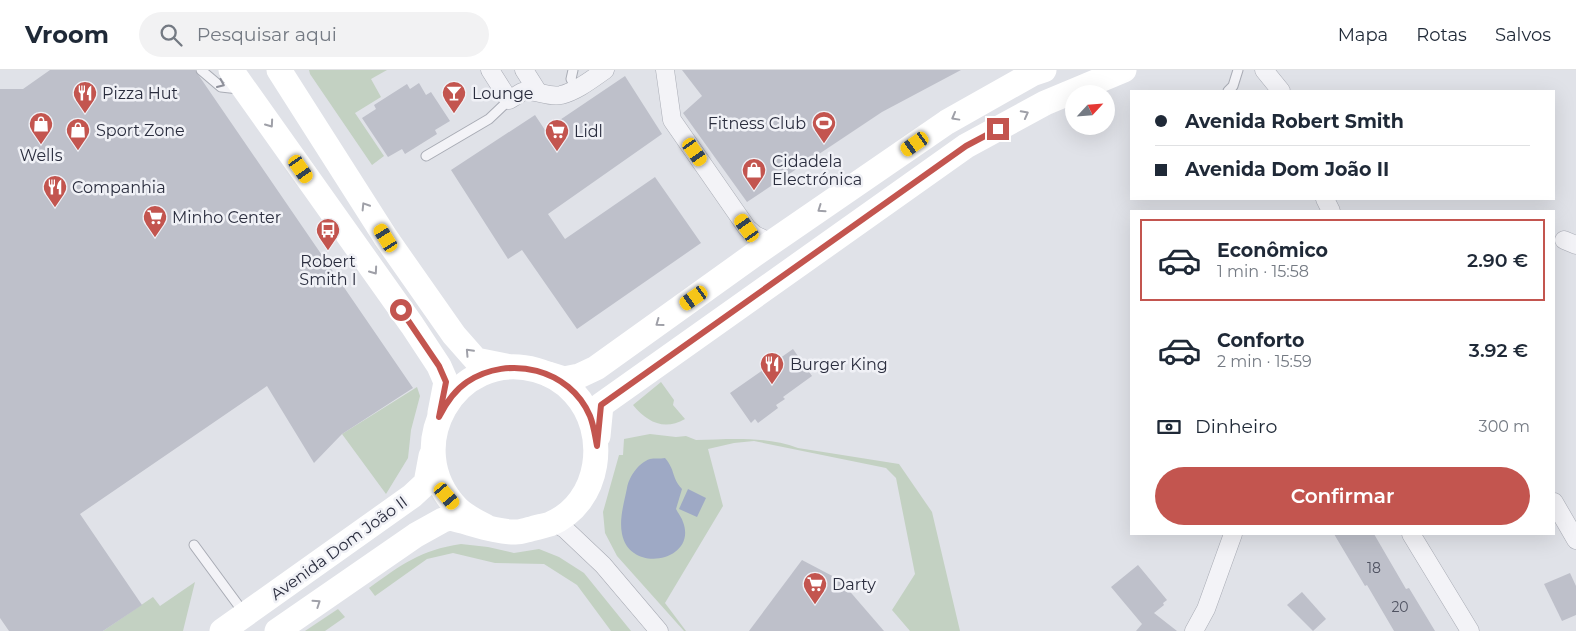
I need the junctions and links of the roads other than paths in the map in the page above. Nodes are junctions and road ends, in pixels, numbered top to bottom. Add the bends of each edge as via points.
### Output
1 (201, 70) edge
2 (231, 70) edge
3 (279, 70) edge
4 (490, 70) edge
5 (524, 70) edge
6 (573, 70) edge
7 (605, 70) edge
8 (665, 70) edge
9 (1044, 70) edge
10 (1124, 70) edge
11 (1238, 70) edge
12 (1264, 70) edge
13 (1279, 70) edge
14 (576, 88) junction
15 (246, 90) junction
16 (1229, 90) edge
17 (1280, 90) edge
18 (1281, 90) edge
19 (538, 92) junction
20 (508, 100) junction
21 (426, 156) dead end
22 (764, 248) junction
23 (514, 367) junction
24 (544, 372) junction
25 (439, 417) junction
26 (597, 446) junction
27 (432, 448) junction
28 (592, 477) junction
29 (1555, 504) edge
30 (550, 524) junction
31 (485, 526) junction
32 (1233, 535) edge
33 (1412, 535) edge
34 (1576, 540) edge
35 (194, 545) dead end
36 (603, 565) junction
37 (245, 615) junction
38 (222, 631) edge
39 (277, 631) edge
40 (659, 631) edge
41 (1194, 631) edge
42 (1470, 631) edge

1 -> 15 lane via 221,87
2 - 15 main road
23 -> 3 main road via 476,360 454,335 386,238
4 - 20 street
5 - 19 street
6 - 14 lane via 571,79
7 - 14 street
8 - 22 street via 672,120
9 -> 22 main road via 947,122
26 -> 10 main road via 601,405 653,367 966,146 1045,103
11 - 16 lane
12 - 17 street
13 - 18 street
14 - 19 street via 562,95 548,96
15 -> 25 main road via 439,366 446,382
19 - 20 street via 524,92
20 - 21 lane via 489,118
22 -> 24 main road via 596,368 564,379
23 - 24 main road
23 - 25 main road via 489,371 467,382 457,390
24 - 26 main road via 558,379 579,398 589,415
25 - 27 main road
26 - 28 main road
27 - 31 main road via 439,481 447,496 464,514
27 - 37 main road, Avenida Dom João II via 426,483 392,511
28 - 30 main road via 576,505
28 - 36 street via 577,514 583,532
29 - 34 street
30 - 31 main road via 518,532
30 - 36 street via 566,529
39 -> 31 main road, Avenida Dom João II via 443,520 450,518
32 - 41 street via 1206,609
33 - 42 street
35 - 37 lane
36 - 40 street
37 - 38 main road, Avenida Dom João II

